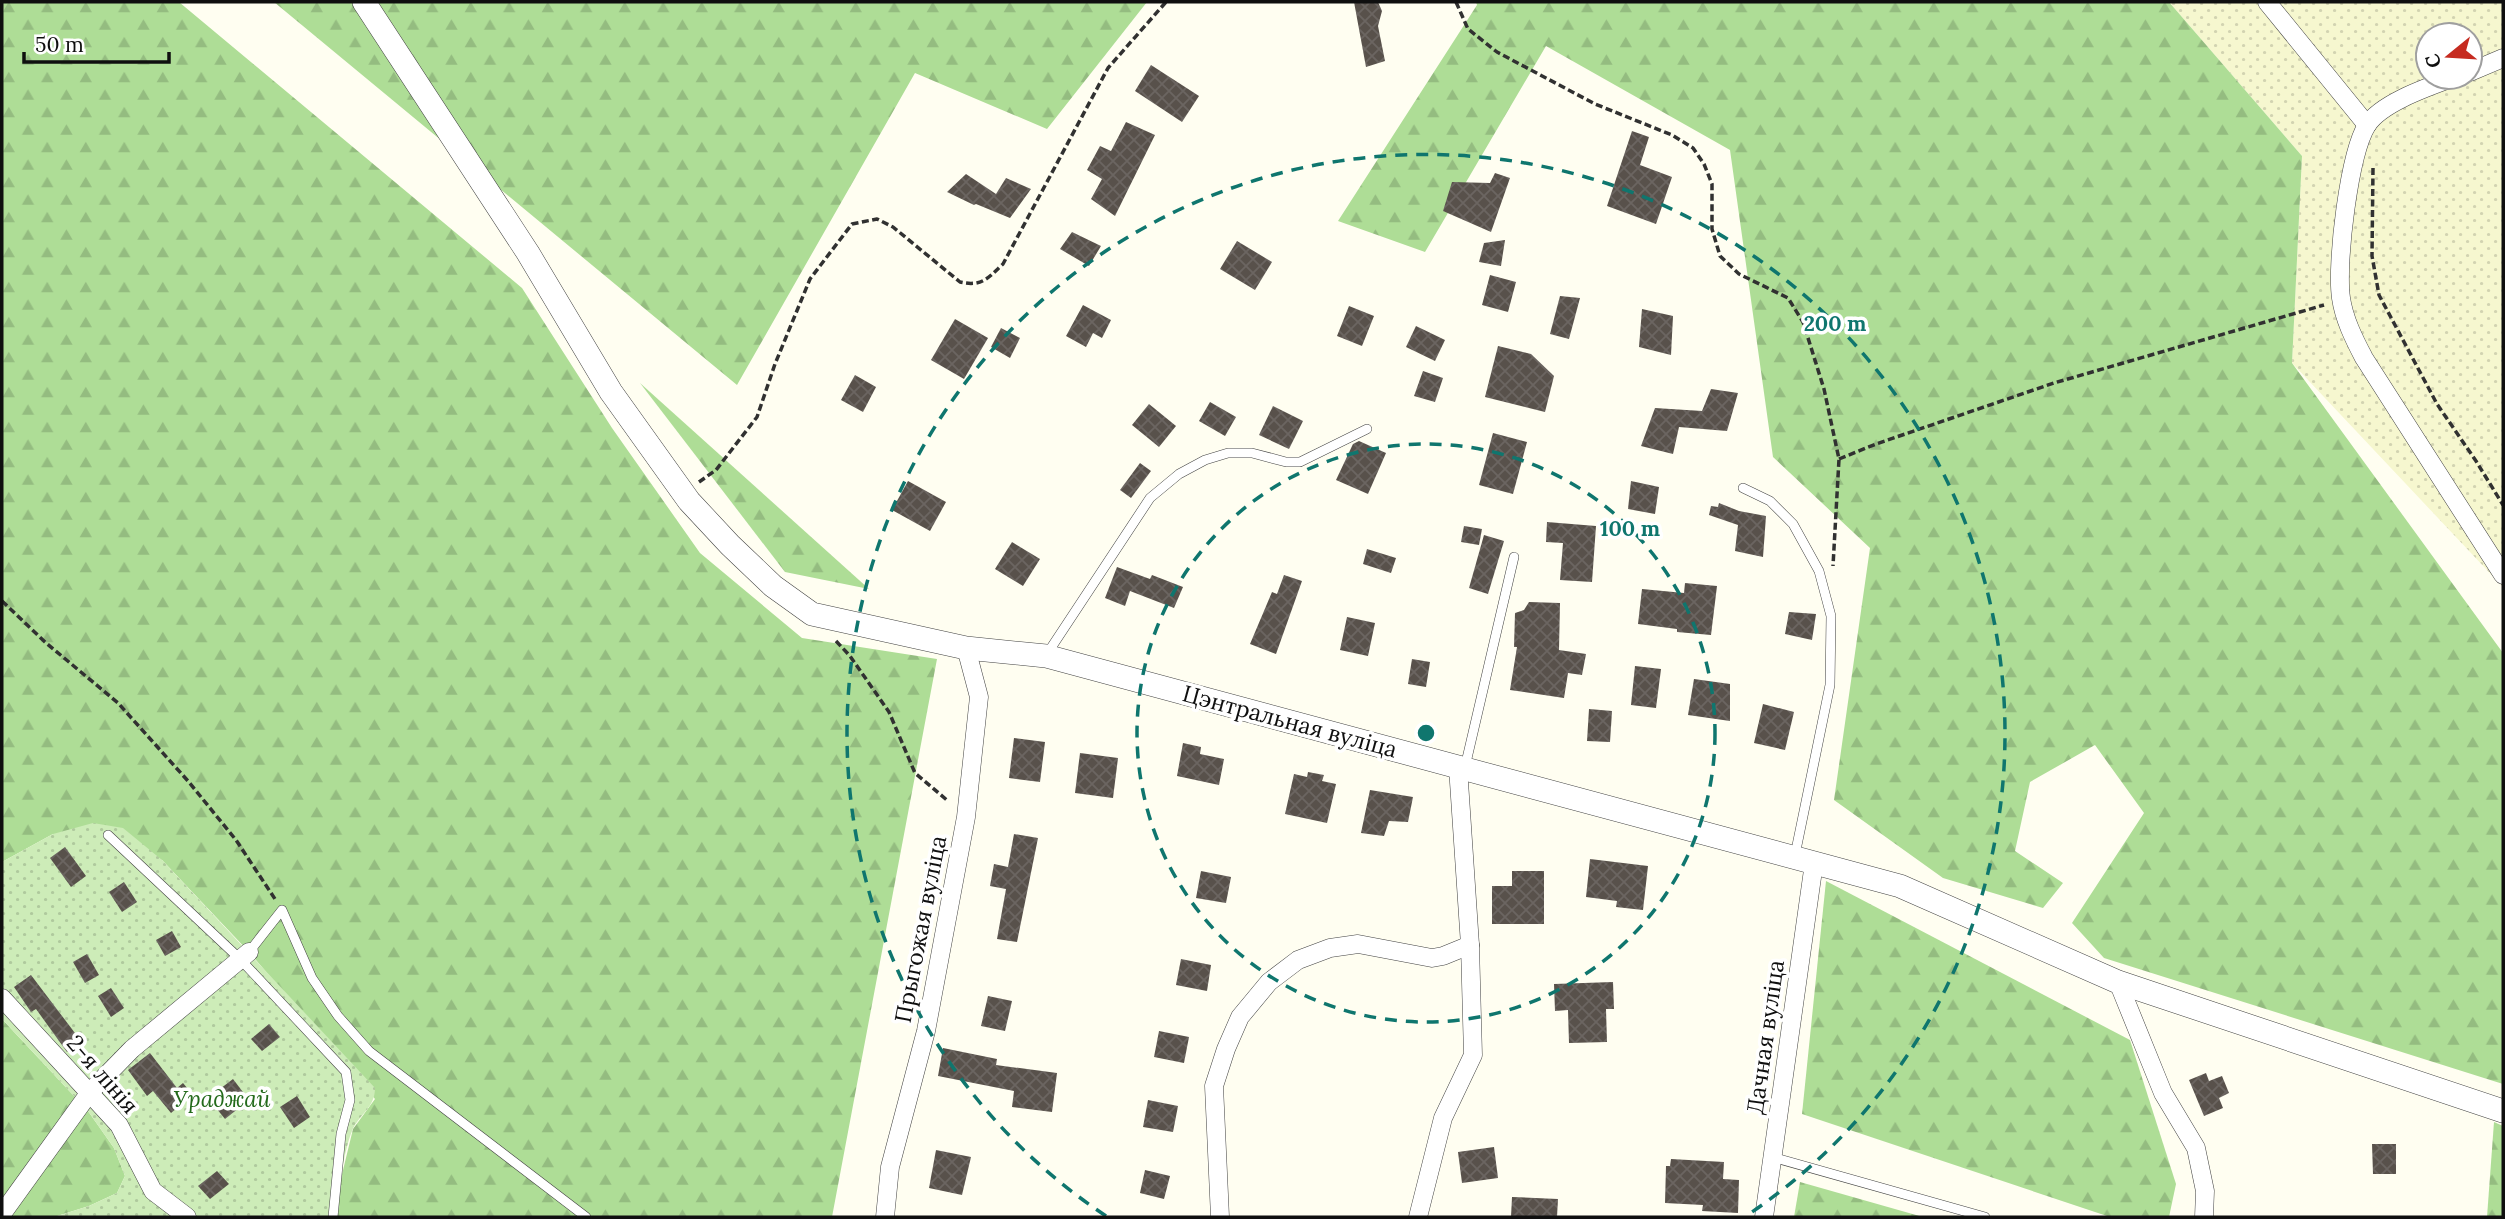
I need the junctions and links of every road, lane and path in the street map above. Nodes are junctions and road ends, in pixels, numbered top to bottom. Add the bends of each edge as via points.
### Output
1 (364, 2) edge
2 (1166, 2) edge
3 (1456, 2) edge
4 (2267, 2) edge
5 (2503, 58) edge
6 (2484, 66) edge
7 (2419, 91) edge
8 (2367, 124) junction
9 (2341, 300) junction
10 (1367, 429) dead end
11 (1839, 459) junction
12 (1743, 488) dead end
13 (683, 493) junction
14 (2503, 505) edge
15 (1514, 557) dead end
16 (1833, 575) dead end
17 (2503, 575) edge
18 (2, 601) edge
19 (835, 639) dead end
20 (965, 648) junction
21 (1046, 656) junction
22 (1462, 768) junction
23 (966, 817) junction
24 (108, 835) dead end
25 (1804, 860) junction
26 (282, 910) junction
27 (1470, 945) junction
28 (244, 955) junction
29 (2118, 982) junction
30 (2, 998) edge
31 (90, 1092) junction
32 (2503, 1111) edge
33 (1773, 1157) junction
34 (2, 1214) edge
35 (187, 1217) edge
36 (334, 1217) edge
37 (586, 1217) edge
38 (885, 1217) edge
39 (1220, 1217) edge
40 (1418, 1217) edge
41 (1764, 1217) edge
42 (1985, 1217) edge
43 (2204, 1217) edge

1 - 13 street, Цэнтральная вуліца via 528,253 611,392
2 - 13 path via 1108,68 1003,264 988,279 973,285 960,282 877,219 852,224 810,279 757,417 716,470
3 - 11 path via 1468,29 1497,52 1595,104 1693,148 1712,184 1712,229 1720,256 1739,274 1788,298 1803,322
4 - 8 street
5 - 6 street
7 - 8 street
8 - 9 street via 2353,165 2343,230
8 - 14 path via 2374,156 2372,256 2379,295 2437,404
9 - 11 path via 2054,383
9 - 17 street via 2364,358
10 - 21 lane via 1300,462 1228,453 1179,474 1150,498
11 - 16 path
12 - 25 lane via 1770,501 1793,524 1819,571 1831,616 1830,685
13 - 20 street, Цэнтральная вуліца via 773,586 812,614
15 - 22 lane
18 - 26 path via 118,703 236,841
19 - 23 path via 889,712 915,773
20 - 21 street, Цэнтральная вуліца
20 - 23 street, Прыгожая вуліца via 979,697
21 - 22 street, Цэнтральная вуліца
22 - 25 street, Цэнтральная вуліца
22 - 27 street
23 - 38 street, Прыгожая вуліца via 926,1031 890,1167
24 - 28 lane
25 - 29 street, Цэнтральная вуліца via 1900,887
25 - 33 street, Дачная вуліца
26 - 28 lane
26 - 37 lane via 312,978 369,1051
27 - 39 street via 1432,958 1357,944 1330,948 1298,960 1269,982 1240,1017 1214,1086
27 - 40 street via 1473,1055 1443,1118
28 - 31 street via 132,1049
28 - 36 lane via 346,1072 351,1100 341,1134
29 - 32 street, Цэнтральная вуліца
29 - 43 street via 2164,1093 2196,1148 2205,1191
30 - 31 street, 2-я лінія
31 - 34 street
31 - 35 street, 2-я лінія via 118,1125 153,1191
33 - 41 street, Дачная вуліца
33 - 42 lane

